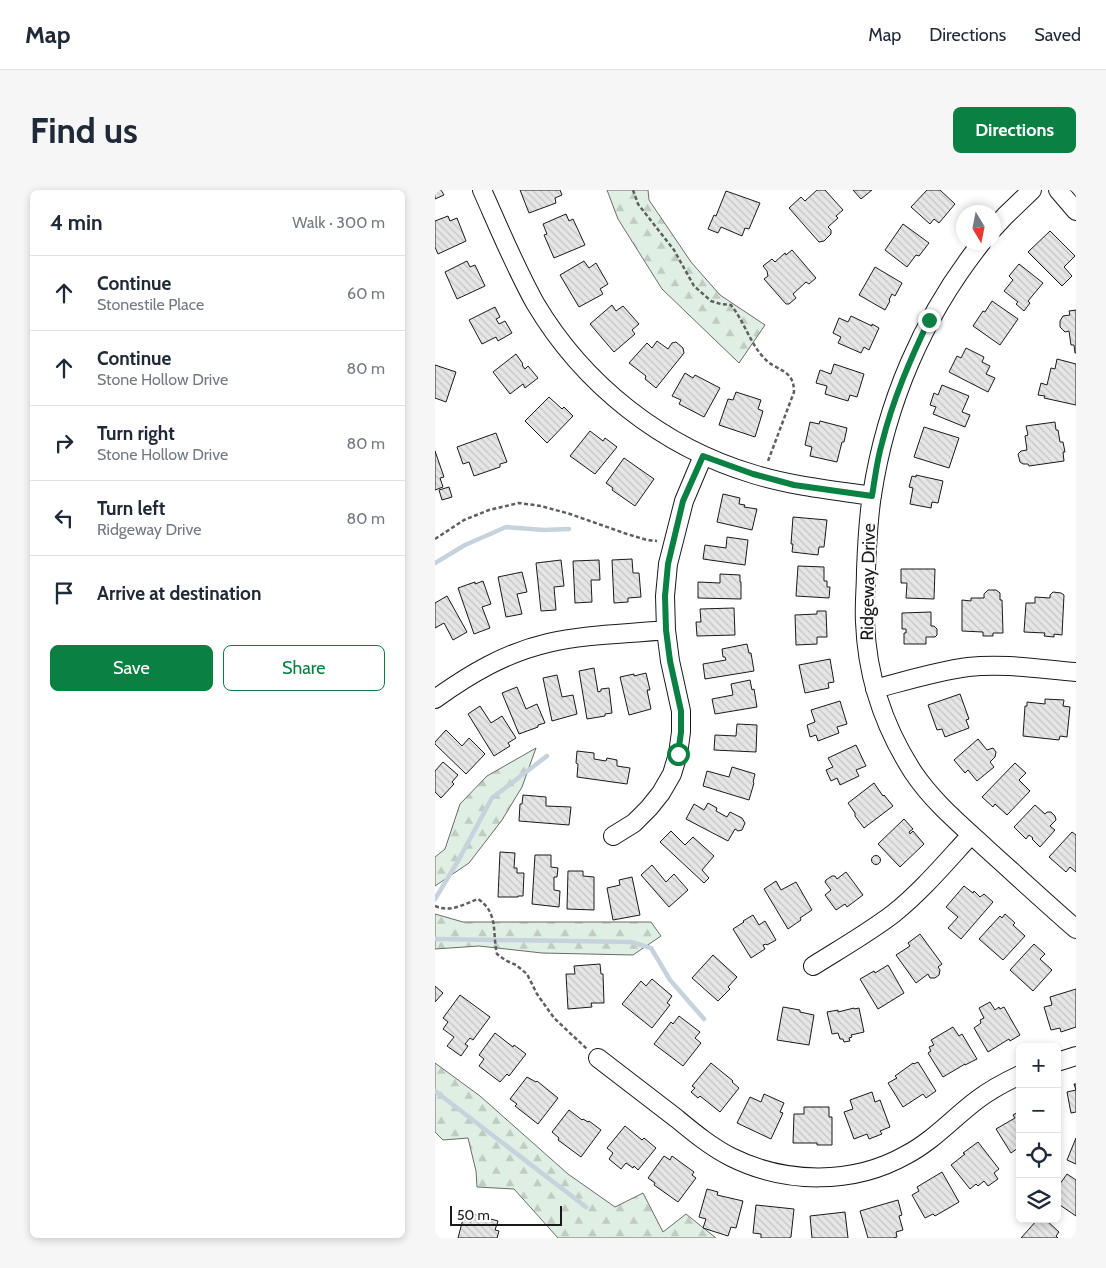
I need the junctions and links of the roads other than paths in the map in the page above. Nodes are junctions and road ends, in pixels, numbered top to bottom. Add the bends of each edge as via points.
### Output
1 (483, 190) edge
2 (1032, 190) edge
3 (1058, 190) edge
4 (1076, 211) edge
5 (1001, 220) edge
6 (976, 250) edge
7 (703, 456) junction
8 (872, 496) junction
9 (666, 630) junction
10 (1076, 672) edge
11 (875, 689) junction
12 (435, 699) edge
13 (971, 835) junction
14 (613, 836) dead end
15 (1076, 929) edge
16 (813, 966) dead end
17 (1076, 1056) edge
18 (597, 1058) road end
19 (1061, 1061) edge
20 (1016, 1078) edge

1 - 7 street via 535,302 577,361 635,415
2 - 5 street
3 - 4 street
6 - 8 street, Ridgeway Drive via 929,320 909,361 881,444
7 - 8 street via 794,485
7 - 9 street via 683,501 668,564
8 - 11 street, Ridgeway Drive via 867,535 865,621 867,652
9 - 12 street via 576,638 520,651 489,664
9 - 14 street via 681,711 678,754 661,793 633,823
10 - 11 street via 997,665 968,667
11 - 13 street, Ridgeway Drive via 885,721 915,774
13 - 15 street, Ridgeway Drive
13 - 16 street via 894,913
17 - 19 street
18 - 20 street via 731,1157 784,1175 809,1178 860,1173 905,1156 931,1140 979,1099

